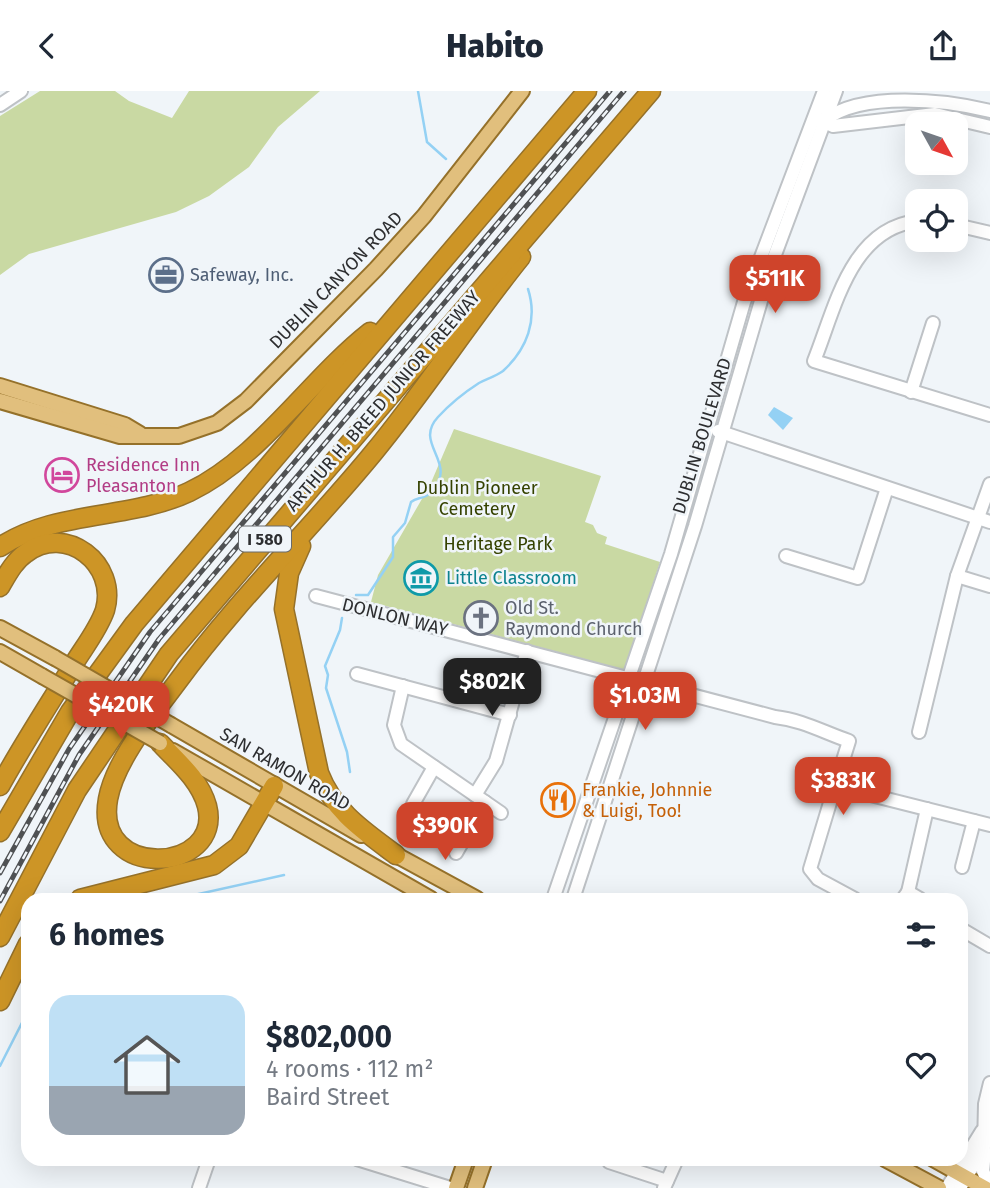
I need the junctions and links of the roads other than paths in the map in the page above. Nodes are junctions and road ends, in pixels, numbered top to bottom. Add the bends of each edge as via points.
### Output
1 (21, 91) edge
2 (522, 91) edge
3 (587, 91) edge
4 (651, 91) edge
5 (824, 91) edge
6 (836, 91) edge
7 (0, 105) edge
8 (990, 111) edge
9 (819, 119) junction
10 (990, 127) edge
11 (568, 188) junction
12 (905, 225) edge
13 (968, 228) edge
14 (990, 233) edge
15 (396, 314) junction
16 (933, 323) dead end
17 (0, 386) edge
18 (911, 392) junction
19 (0, 401) edge
20 (990, 415) edge
21 (707, 428) junction
22 (724, 433) junction
23 (140, 435) junction
24 (990, 484) edge
25 (887, 488) junction
26 (323, 511) junction
27 (682, 520) junction
28 (984, 520) edge
29 (0, 547) edge
30 (686, 554) junction
31 (786, 556) dead end
32 (957, 576) junction
33 (990, 586) edge
34 (0, 587) edge
35 (316, 596) dead end
36 (0, 628) edge
37 (527, 651) junction
38 (0, 652) edge
39 (357, 674) dead end
40 (630, 678) junction
41 (643, 682) junction
42 (403, 686) junction
43 (510, 715) junction
44 (919, 732) dead end
45 (160, 743) junction
46 (434, 767) junction
47 (0, 786) edge
48 (274, 786) junction
49 (835, 786) junction
50 (480, 799) junction
51 (265, 804) junction
52 (413, 804) dead end
53 (927, 809) junction
54 (501, 813) dead end
55 (974, 821) junction
56 (990, 825) edge
57 (0, 832) edge
58 (456, 853) dead end
59 (396, 855) junction
60 (962, 867) dead end
61 (23, 893) edge
62 (104, 893) edge
63 (421, 893) edge
64 (466, 893) edge
65 (555, 893) edge
66 (575, 893) edge
67 (844, 893) edge
68 (906, 893) edge
69 (21, 896) edge
70 (968, 933) edge
71 (0, 937) edge
72 (989, 944) edge
73 (21, 958) edge
74 (0, 1001) edge
75 (990, 1083) edge
76 (982, 1131) junction
77 (984, 1147) junction
78 (968, 1163) edge
79 (207, 1166) edge
80 (380, 1166) edge
81 (464, 1166) edge
82 (483, 1166) edge
83 (619, 1166) edge
84 (674, 1166) edge
85 (899, 1166) edge
86 (943, 1166) edge
87 (961, 1179) edge
88 (666, 1185) edge
89 (990, 1187) edge
90 (199, 1188) edge
91 (450, 1188) edge
92 (456, 1188) edge
93 (475, 1188) edge
94 (939, 1188) edge
95 (947, 1188) edge
96 (985, 1188) edge

1 - 7 street
2 - 23 main road, DUBLIN CANYON ROAD via 416,225 232,413 187,435
3 - 15 highway, I 580
4 - 11 highway, ARTHUR H. BREED JUNIOR FREEWAY / I 580
5 - 9 street, DUBLIN BOULEVARD
6 - 9 street, DUBLIN BOULEVARD
8 - 9 street via 918,100 839,109
9 - 10 street via 832,126 935,114
9 - 21 street, DUBLIN BOULEVARD via 744,302
9 - 22 street, DUBLIN BOULEVARD
11 - 26 highway via 533,243 376,450
11 - 61 highway, ARTHUR H. BREED JUNIOR FREEWAY / I 580 via 169,654 76,790
12 - 18 street via 882,233 859,256 814,361
13 - 14 street
15 - 29 highway via 357,342 211,480 167,501 21,533
15 - 57 highway, I 580 via 134,624 63,723
16 - 18 street
17 - 23 main road, DUBLIN CANYON ROAD via 125,425
18 - 20 street
19 - 23 main road, DUBLIN CANYON ROAD via 120,436
21 - 22 street
21 - 27 street, DUBLIN BOULEVARD
22 - 25 street
22 - 30 street, DUBLIN BOULEVARD
24 - 28 street
25 - 28 street
25 - 31 street via 858,578
26 - 45 highway via 190,664 119,769 107,801 110,827 123,847 158,861 184,854 208,820 198,786
26 - 59 highway via 289,573 284,609 315,757 330,797 343,814
27 - 30 street, DUBLIN BOULEVARD via 688,524 681,546
27 - 40 street, DUBLIN BOULEVARD
28 - 32 street
30 - 41 street, DUBLIN BOULEVARD
32 - 33 street
32 - 44 street
34 - 47 highway via 27,551 65,543 88,553 107,585 107,599 94,632
35 - 37 street, DONLON WAY
36 - 48 main road, SAN RAMON ROAD, bridge
37 - 40 street, DONLON WAY
37 - 43 street
38 - 45 main road, bridge
39 - 42 street
40 - 41 street, DONLON WAY
40 - 65 street, DUBLIN BOULEVARD
41 - 49 street, DONLON WAY via 801,720 849,741
41 - 66 street, DUBLIN BOULEVARD
42 - 43 street
42 - 46 street via 395,734 401,744
43 - 50 street
45 - 51 main road
46 - 50 street
46 - 52 street
48 - 51 highway
48 - 59 main road, SAN RAMON ROAD
49 - 53 street
49 - 67 street via 810,869 818,879
50 - 54 street
50 - 58 street
51 - 62 highway via 239,846 214,865
51 - 63 main road
53 - 55 street
53 - 68 street
55 - 56 street
55 - 60 street
59 - 64 main road, SAN RAMON ROAD
69 - 71 highway, ARTHUR H. BREED JUNIOR FREEWAY / I 580
70 - 72 street
73 - 74 highway
75 - 76 street
76 - 77 street
76 - 78 street
77 - 87 street
77 - 89 street via 983,1171
79 - 90 street
80 - 91 street
81 - 92 main road
82 - 93 main road
83 - 88 street
84 - 88 street
85 - 94 main road
86 - 87 main road
87 - 95 street
87 - 96 main road

